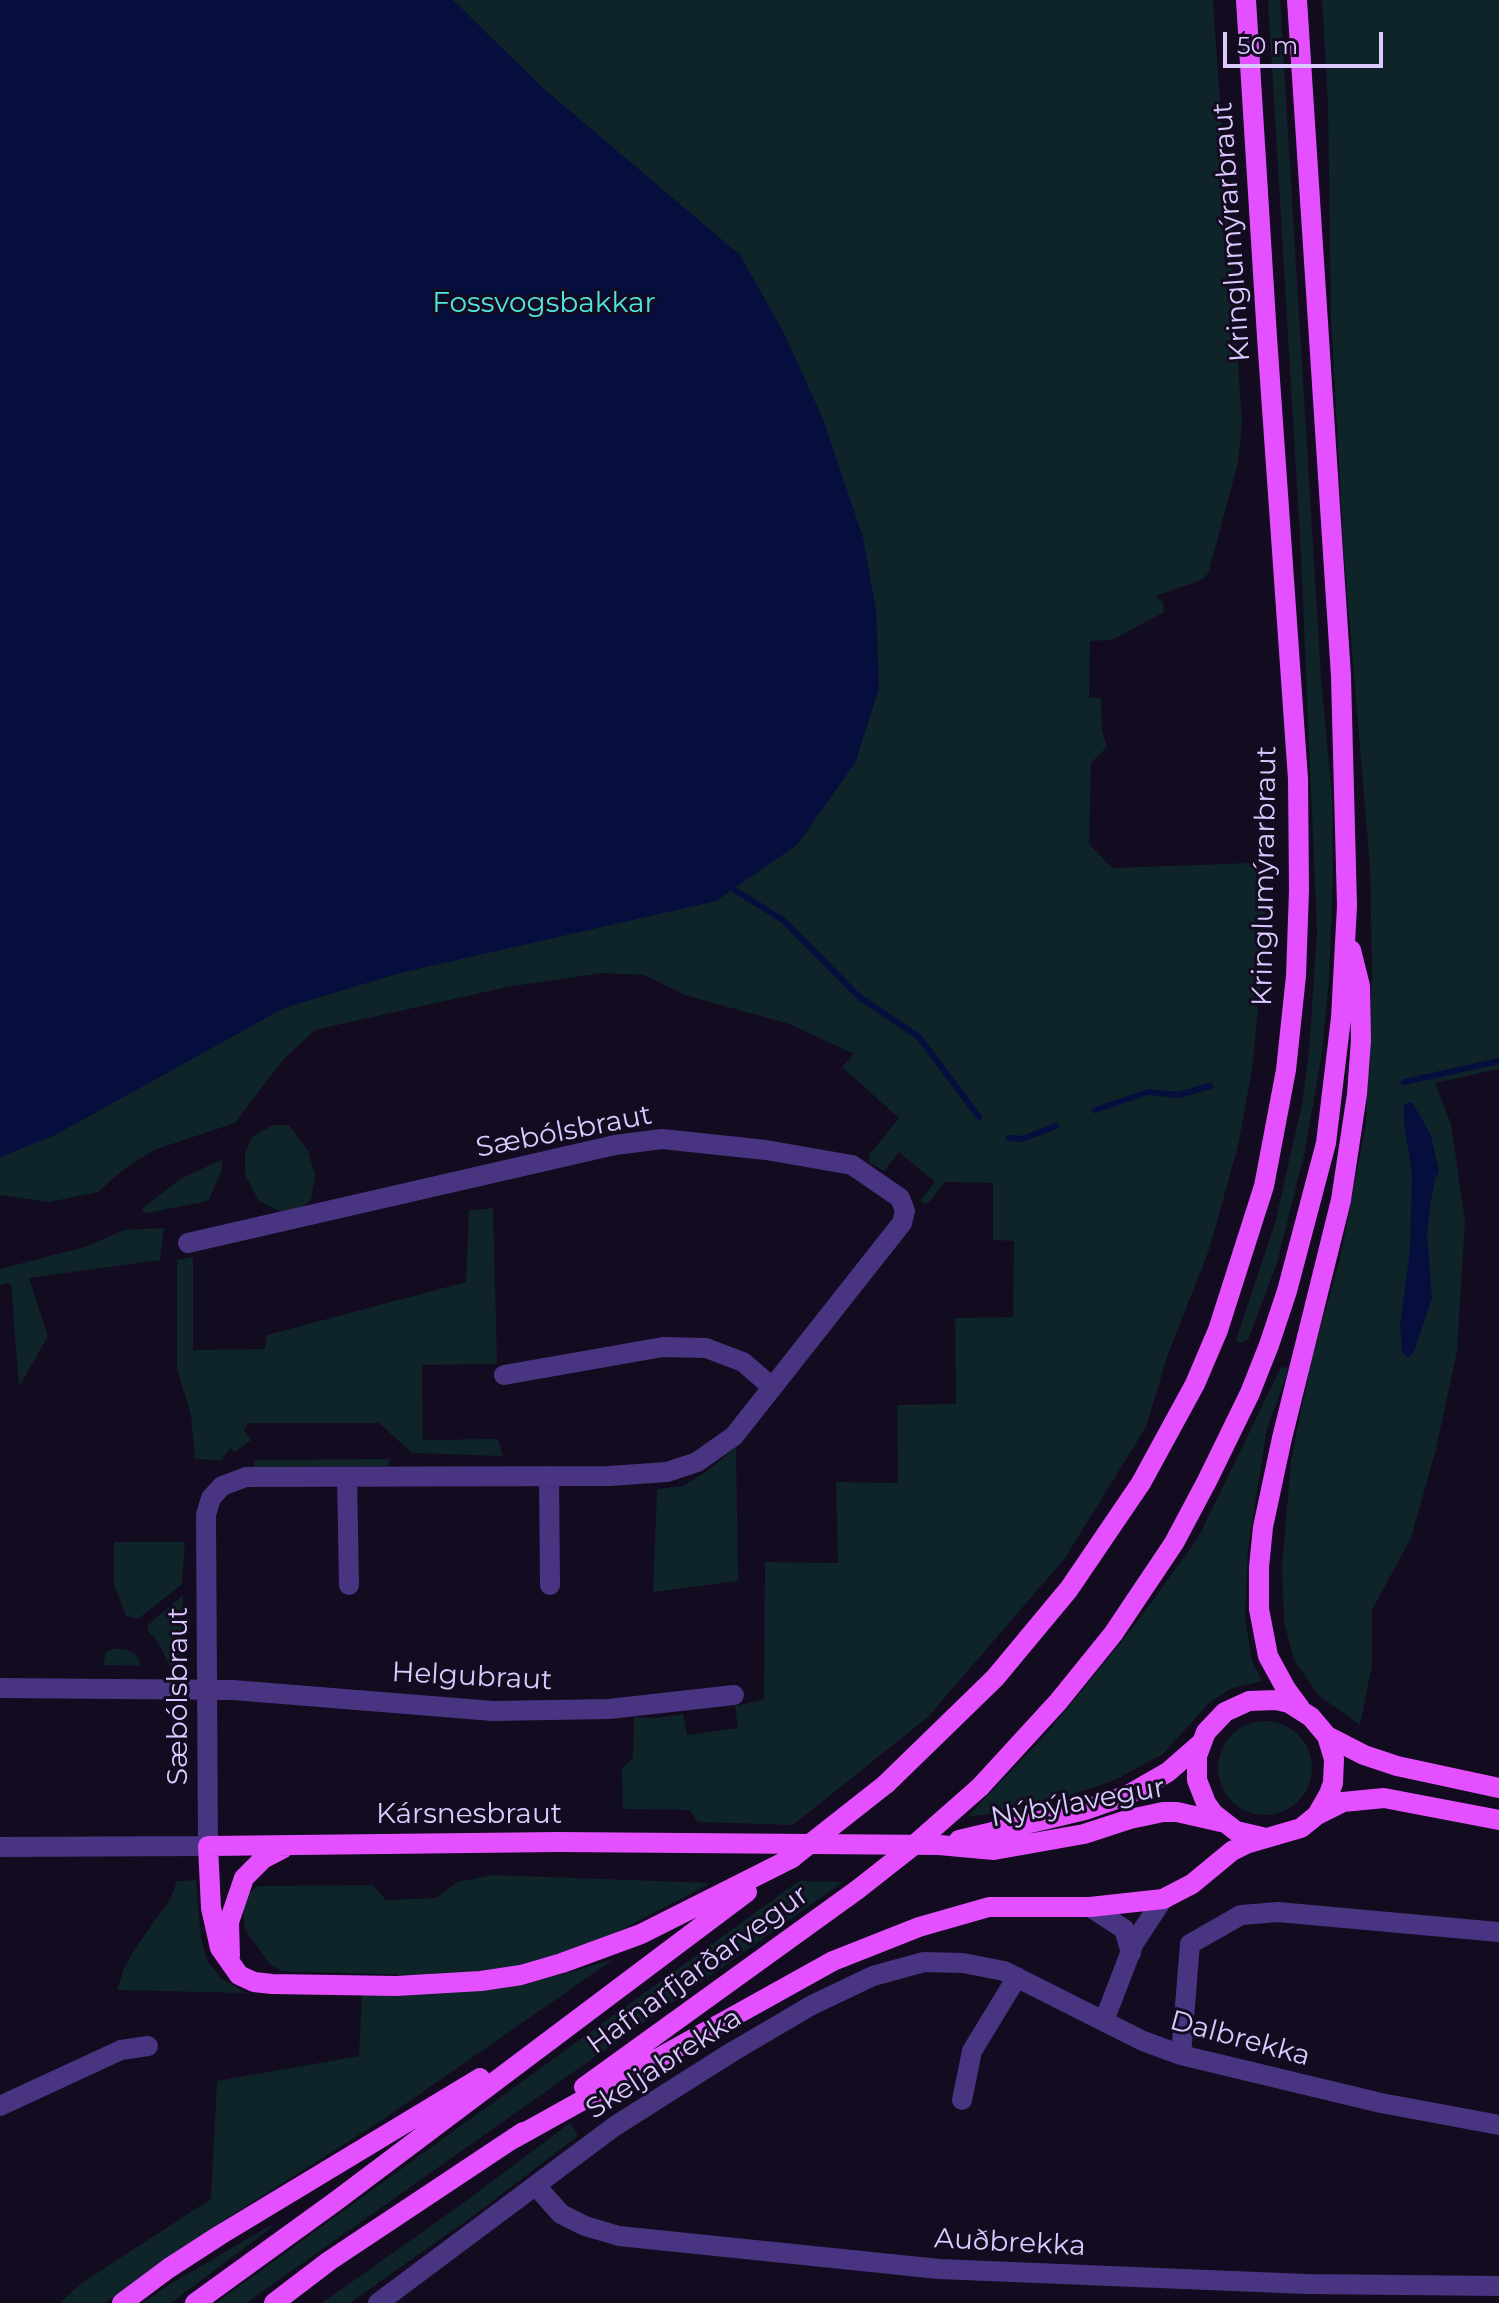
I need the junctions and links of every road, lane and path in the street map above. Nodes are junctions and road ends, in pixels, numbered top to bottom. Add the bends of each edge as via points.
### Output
1 (1246, 0) edge
2 (1297, 0) edge
3 (1346, 934) junction
4 (188, 1243) dead end
5 (504, 1375) dead end
6 (772, 1387) junction
7 (549, 1476) junction
8 (347, 1477) junction
9 (349, 1585) dead end
10 (550, 1585) dead end
11 (995, 1678) joint
12 (0, 1688) edge
13 (207, 1689) junction
14 (734, 1695) dead end
15 (1301, 1709) junction
16 (1327, 1736) junction
17 (1200, 1744) junction
18 (1499, 1788) edge
19 (1317, 1815) junction
20 (1499, 1820) edge
21 (1221, 1822) junction
22 (1262, 1837) junction
23 (290, 1845) junction
24 (939, 1845) junction
25 (208, 1846) junction
26 (0, 1847) edge
27 (755, 1880) junction
28 (1163, 1899) junction
29 (1090, 1907) junction
30 (1499, 1932) edge
31 (1131, 1953) junction
32 (232, 1968) junction
33 (1017, 1977) junction
34 (1104, 2021) junction
35 (566, 2027) junction
36 (148, 2046) dead end
37 (1181, 2055) junction
38 (962, 2100) dead end
39 (0, 2106) edge
40 (1499, 2125) edge
41 (513, 2139) junction
42 (536, 2186) junction
43 (1499, 2286) edge
44 (1305, 2293) edge
45 (122, 2303) edge
46 (195, 2303) edge
47 (274, 2303) edge
48 (378, 2303) edge

1 - 11 main road, Kringlumýrarbraut via 1298,779 1296,961 1286,1070 1264,1186 1195,1384 1108,1535
2 - 3 main road via 1341,676
3 - 15 main road via 1360,986 1357,1094 1341,1200 1282,1438 1259,1567 1259,1609 1268,1656
3 - 41 main road, Hafnarfjarðarvegur, bridge via 1326,1143 1287,1291 1250,1393 1214,1468 1174,1543 1113,1634 980,1787 913,1846
4 - 6 street, Sæbólsbraut via 638,1141 683,1140 852,1165 900,1198 904,1217
5 - 6 street via 663,1347 706,1348 743,1362
6 - 7 street, Sæbólsbraut via 734,1436 697,1462 667,1472
7 - 8 street, Sæbólsbraut
7 - 10 street
8 - 9 street
8 - 13 street, Sæbólsbraut via 237,1478 211,1498 206,1515
11 - 27 main road, Hafnarfjarðarvegur, bridge via 886,1784 792,1858
12 - 13 street, Helgubraut
13 - 14 street, Helgubraut via 493,1711 609,1709
13 - 25 street, Sæbólsbraut
15 - 16 main road
15 - 17 main road via 1276,1700 1249,1701 1214,1721
16 - 18 main road via 1397,1766
16 - 19 main road via 1334,1759 1333,1783
17 - 21 main road via 1200,1792
17 - 24 main road, Nýbýlavegur via 1168,1772 1128,1795
19 - 20 main road via 1343,1802 1384,1798
19 - 22 main road via 1292,1832
21 - 22 main road
21 - 24 main road, Nýbýlavegur via 1163,1812 1043,1843 994,1850
22 - 28 main road via 1232,1851 1192,1884
23 - 24 main road, Kársnesbraut
23 - 25 main road, Kársnesbraut
23 - 32 main road via 263,1859 244,1878 229,1922
25 - 26 street, Kársnesbraut
25 - 32 main road via 214,1930
27 - 32 main road via 641,1934 521,1975 396,1986 288,1984 254,1982
27 - 35 main road, Hafnarfjarðarvegur
28 - 29 main road
28 - 31 street
29 - 31 street via 1124,1929
29 - 41 main road via 989,1907 833,1961
30 - 37 street via 1278,1912 1241,1915 1190,1944
31 - 34 street
33 - 34 street, Skeljabrekka
33 - 38 street via 972,2051
33 - 42 street, Skeljabrekka via 963,1963 924,1962 873,1976 732,2052 615,2126
34 - 37 street, Dalbrekka
35 - 45 main road via 298,2187
35 - 46 main road, Hafnarfjarðarvegur
36 - 39 street via 121,2050
37 - 40 street, Dalbrekka
41 - 47 main road, Hafnarfjarðarvegur
42 - 44 street, Auðbrekka via 561,2214 619,2236 939,2269
42 - 48 street, Skeljabrekka
43 - 44 street, Auðbrekka

